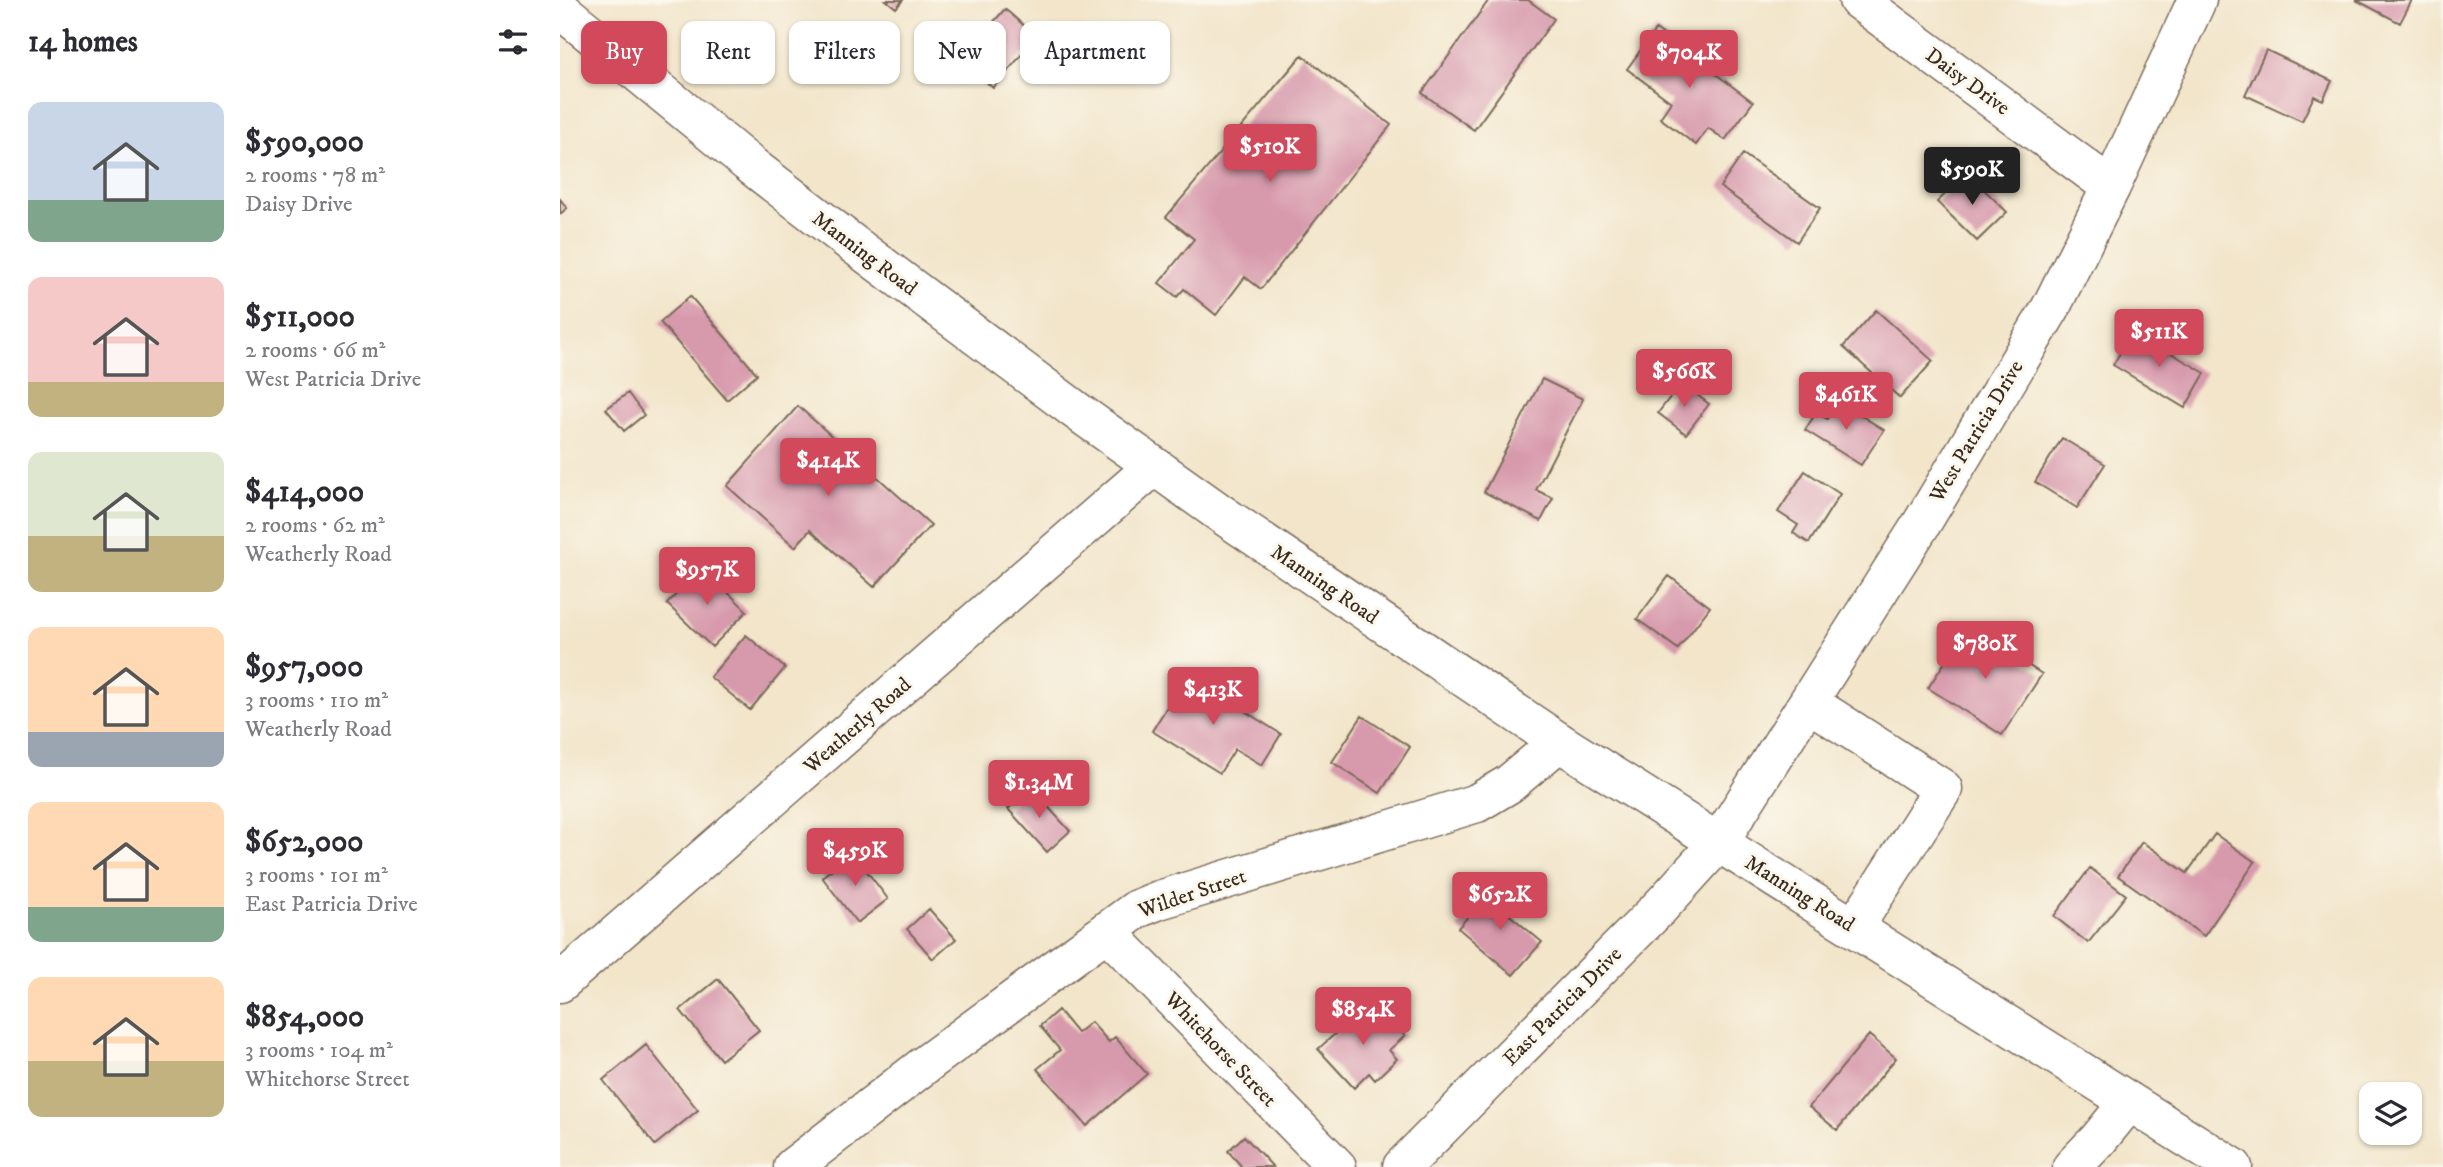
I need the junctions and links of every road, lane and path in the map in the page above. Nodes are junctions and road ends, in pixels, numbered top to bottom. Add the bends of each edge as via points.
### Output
1 (1858, 0) edge
2 (2197, 0) edge
3 (560, 9) edge
4 (2111, 187) junction
5 (1153, 467) junction
6 (1808, 702) junction
7 (1559, 741) junction
8 (1718, 842) junction
9 (1855, 926) junction
10 (1106, 931) junction
11 (560, 983) edge
12 (2129, 1102) junction
13 (793, 1167) edge
14 (1337, 1167) edge
15 (1402, 1167) edge
16 (2072, 1167) edge
17 (2233, 1167) edge

1 - 4 street, Daisy Drive
2 - 4 street, West Patricia Drive
3 - 5 street, Manning Road via 842,236
4 - 6 street, West Patricia Drive via 2050,309
5 - 7 street, Manning Road
5 - 11 street, Weatherly Road
6 - 8 street, West Patricia Drive
6 - 9 street via 1943,789
7 - 8 street, Manning Road
7 - 10 street, Wilder Street via 1478,803 1159,900
8 - 9 street, Manning Road
8 - 15 street, East Patricia Drive via 1662,905
9 - 12 street, Manning Road
10 - 13 street, Wilder Street
10 - 14 street, Whitehorse Street
12 - 16 street
12 - 17 street, Manning Road

